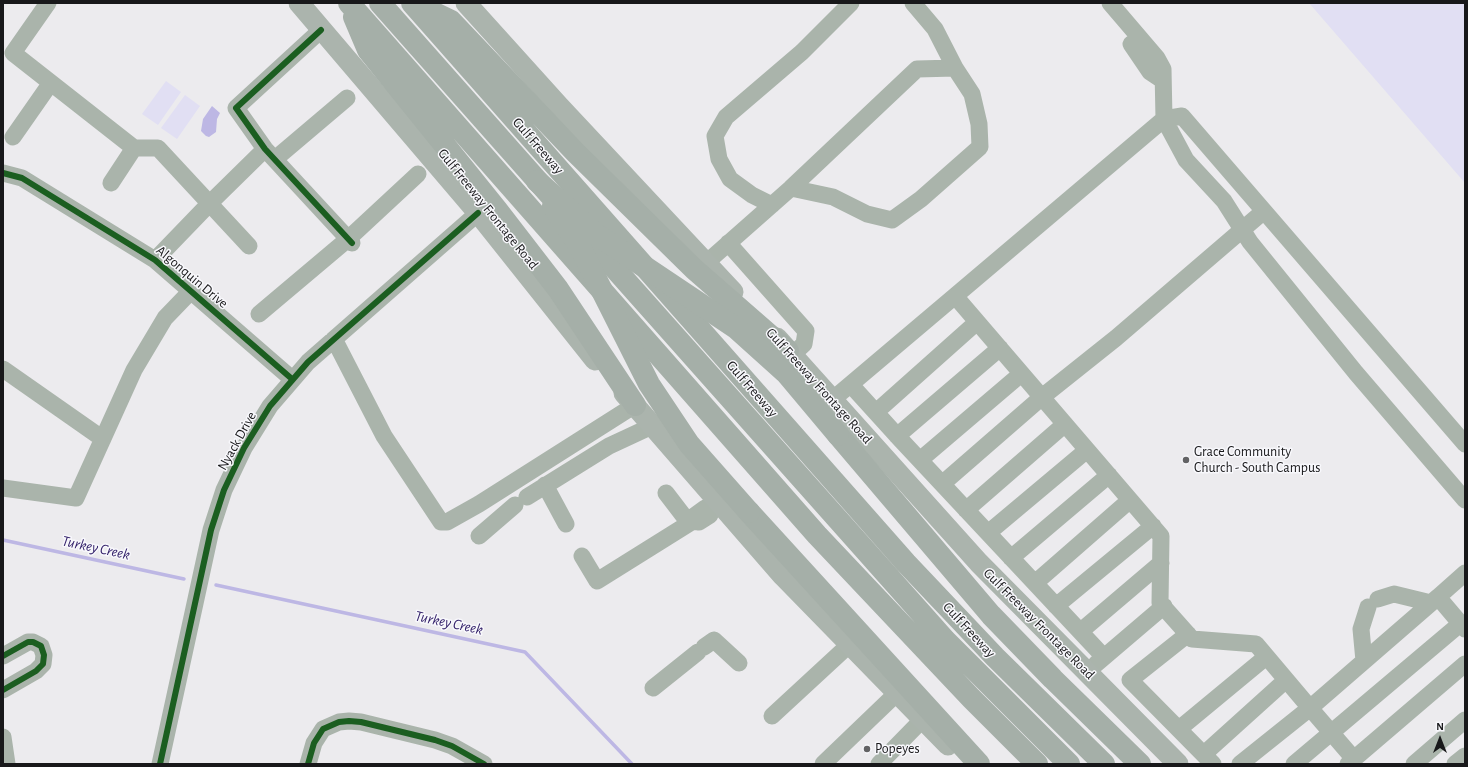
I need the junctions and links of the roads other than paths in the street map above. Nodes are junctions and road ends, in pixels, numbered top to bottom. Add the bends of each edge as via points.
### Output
1 (48, 3) edge
2 (299, 3) edge
3 (349, 3) edge
4 (380, 3) edge
5 (413, 3) edge
6 (466, 3) edge
7 (851, 3) edge
8 (913, 3) edge
9 (1096, 3) edge
10 (1110, 3) edge
11 (321, 30) junction
12 (955, 68) junction
13 (1162, 80) junction
14 (50, 84) junction
15 (346, 98) dead end
16 (1164, 119) junction
17 (13, 137) dead end
18 (134, 148) junction
19 (270, 154) junction
20 (3, 173) edge
21 (418, 174) dead end
22 (537, 181) junction
23 (111, 183) dead end
24 (791, 188) junction
25 (210, 203) junction
26 (772, 205) junction
27 (1264, 211) junction
28 (478, 213) junction
29 (1242, 229) junction
30 (350, 241) junction
31 (728, 243) junction
32 (249, 246) dead end
33 (155, 260) junction
34 (706, 263) junction
35 (191, 290) junction
36 (955, 296) junction
37 (259, 314) dead end
38 (977, 322) junction
39 (334, 339) junction
40 (1000, 348) junction
41 (790, 353) junction
42 (3, 369) edge
43 (1021, 374) junction
44 (292, 379) junction
45 (851, 385) junction
46 (1042, 397) junction
47 (832, 400) junction
48 (634, 405) junction
49 (876, 412) junction
50 (1065, 424) junction
51 (652, 426) junction
52 (897, 436) junction
53 (103, 438) junction
54 (1465, 444) edge
55 (1087, 450) junction
56 (920, 460) junction
57 (1109, 475) junction
58 (942, 484) junction
59 (545, 485) junction
60 (3, 488) edge
61 (1462, 489) edge
62 (666, 493) dead end
63 (1130, 500) junction
64 (715, 506) junction
65 (966, 510) junction
66 (691, 522) junction
67 (566, 524) dead end
68 (1153, 526) junction
69 (988, 533) junction
70 (479, 536) dead end
71 (582, 556) dead end
72 (1011, 558) junction
73 (1161, 562) junction
74 (1465, 573) edge
75 (1035, 583) junction
76 (1435, 600) junction
77 (1056, 606) junction
78 (1164, 606) junction
79 (1463, 626) edge
80 (1080, 632) junction
81 (1188, 634) junction
82 (850, 644) junction
83 (3, 656) edge
84 (1104, 657) junction
85 (1266, 657) junction
86 (1364, 661) junction
87 (739, 663) dead end
88 (1465, 664) edge
89 (1087, 672) junction
90 (1130, 680) junction
91 (1286, 680) junction
92 (653, 688) dead end
93 (3, 690) edge
94 (897, 693) junction
95 (1112, 697) junction
96 (1310, 708) junction
97 (772, 716) dead end
98 (923, 719) junction
99 (1465, 720) edge
100 (1179, 729) junction
101 (1331, 732) junction
102 (3, 737) edge
103 (1465, 756) edge
104 (1208, 759) edge
105 (828, 761) edge
106 (880, 761) edge
107 (1351, 762) edge
108 (7, 764) edge
109 (160, 764) edge
110 (308, 764) edge
111 (484, 764) edge
112 (966, 764) edge
113 (978, 764) edge
114 (1038, 764) edge
115 (1069, 764) edge
116 (1104, 764) edge
117 (1140, 764) edge
118 (1178, 764) edge
119 (1240, 764) edge
120 (1294, 764) edge
121 (1414, 764) edge
122 (1455, 764) edge

1 - 14 street via 13,53
2 - 11 main road, Gulf Freeway Frontage Road
3 - 48 highway via 368,50 558,289
3 - 114 highway via 817,535 971,698
4 - 22 highway, Gulf Freeway
5 - 41 highway via 451,21 576,153 689,264
5 - 116 highway, Gulf Freeway via 906,562 995,657
6 - 34 main road, Gulf Freeway Frontage Road
7 - 26 street via 796,57 726,117 715,136 718,159 730,179 752,195
8 - 12 street via 935,29
9 - 13 street via 1140,54 1150,72
10 - 13 street via 1156,58 1163,69
11 - 19 street via 236,108
11 - 28 main road, Gulf Freeway Frontage Road
12 - 24 street via 918,69
12 - 24 street via 972,94 979,124 980,147 921,199 892,220 867,214 833,197
13 - 16 street
14 - 17 street
14 - 18 street
15 - 19 street
16 - 27 street via 1182,116
16 - 29 street via 1186,160 1224,201
16 - 36 street
18 - 23 street
18 - 25 street via 158,148
19 - 25 street
19 - 30 street
20 - 33 street, Algonquin Drive via 22,178
21 - 30 street
22 - 113 highway, bridge via 581,249 649,384 689,444
22 - 115 highway, Gulf Freeway, bridge via 940,634
22 - 117 highway, bridge via 597,235 736,328 786,373 991,615
24 - 26 street
25 - 32 street
25 - 33 street
26 - 31 street
27 - 29 street
27 - 54 street
28 - 39 street, Nyack Drive
28 - 48 main road, Gulf Freeway Frontage Road via 593,358
29 - 46 street via 1116,338
29 - 61 street via 1356,373
30 - 37 street
31 - 34 street
31 - 41 street via 806,331 804,344
33 - 35 street, Algonquin Drive
34 - 41 main road, Gulf Freeway Frontage Road
35 - 44 street, Algonquin Drive
35 - 53 street via 165,318 134,370
36 - 38 street
36 - 45 street
38 - 40 street
38 - 49 street
39 - 44 street, Nyack Drive
39 - 48 street via 384,436 441,522 447,522 479,504
40 - 43 street
40 - 52 street
41 - 47 main road, Gulf Freeway Frontage Road
42 - 53 street
43 - 46 street
43 - 56 street
44 - 109 street, Nyack Drive via 256,428 224,490 211,530
45 - 47 street
45 - 49 street
46 - 50 street
46 - 58 street
47 - 89 main road, Gulf Freeway Frontage Road via 979,564
48 - 51 main road, Gulf Freeway Frontage Road
49 - 52 street
50 - 55 street
50 - 65 street
51 - 59 street via 609,446
51 - 64 main road, Gulf Freeway Frontage Road
52 - 56 street
53 - 60 street via 76,498
55 - 57 street
55 - 69 street
56 - 58 street
57 - 63 street
57 - 72 street
58 - 65 street
59 - 67 street
59 - 70 street via 521,501
62 - 66 street
63 - 68 street
63 - 75 street
64 - 66 street via 705,508 694,516
64 - 82 main road, Gulf Freeway Frontage Road
65 - 69 street
66 - 71 street via 597,581
68 - 73 street via 1161,536
68 - 77 street
69 - 72 street
72 - 75 street
73 - 78 street via 1160,603
73 - 80 street
74 - 76 street
75 - 77 street
76 - 79 street
76 - 86 street
76 - 86 street via 1394,594 1373,603 1361,629
77 - 80 street
78 - 81 street
78 - 84 street
79 - 101 street
80 - 84 street
81 - 85 street via 1192,639 1256,644
81 - 90 street
82 - 94 main road, Gulf Freeway Frontage Road
82 - 97 street
83 - 93 street via 28,642 41,646 44,655 42,664 36,671
84 - 89 street
85 - 91 street
85 - 100 street
86 - 96 street
87 - 92 street via 714,640
88 - 107 street
89 - 95 main road, Gulf Freeway Frontage Road
90 - 95 street
90 - 100 street
91 - 96 street
91 - 104 street
94 - 98 main road, Gulf Freeway Frontage Road
94 - 105 street
95 - 118 main road, Gulf Freeway Frontage Road
96 - 101 street
96 - 119 street
98 - 106 street
98 - 112 main road, Gulf Freeway Frontage Road
99 - 121 street
100 - 104 street
101 - 107 street
101 - 120 street
102 - 108 street
103 - 122 street
110 - 111 street via 318,735 327,726 339,722 361,722 424,736 452,746

